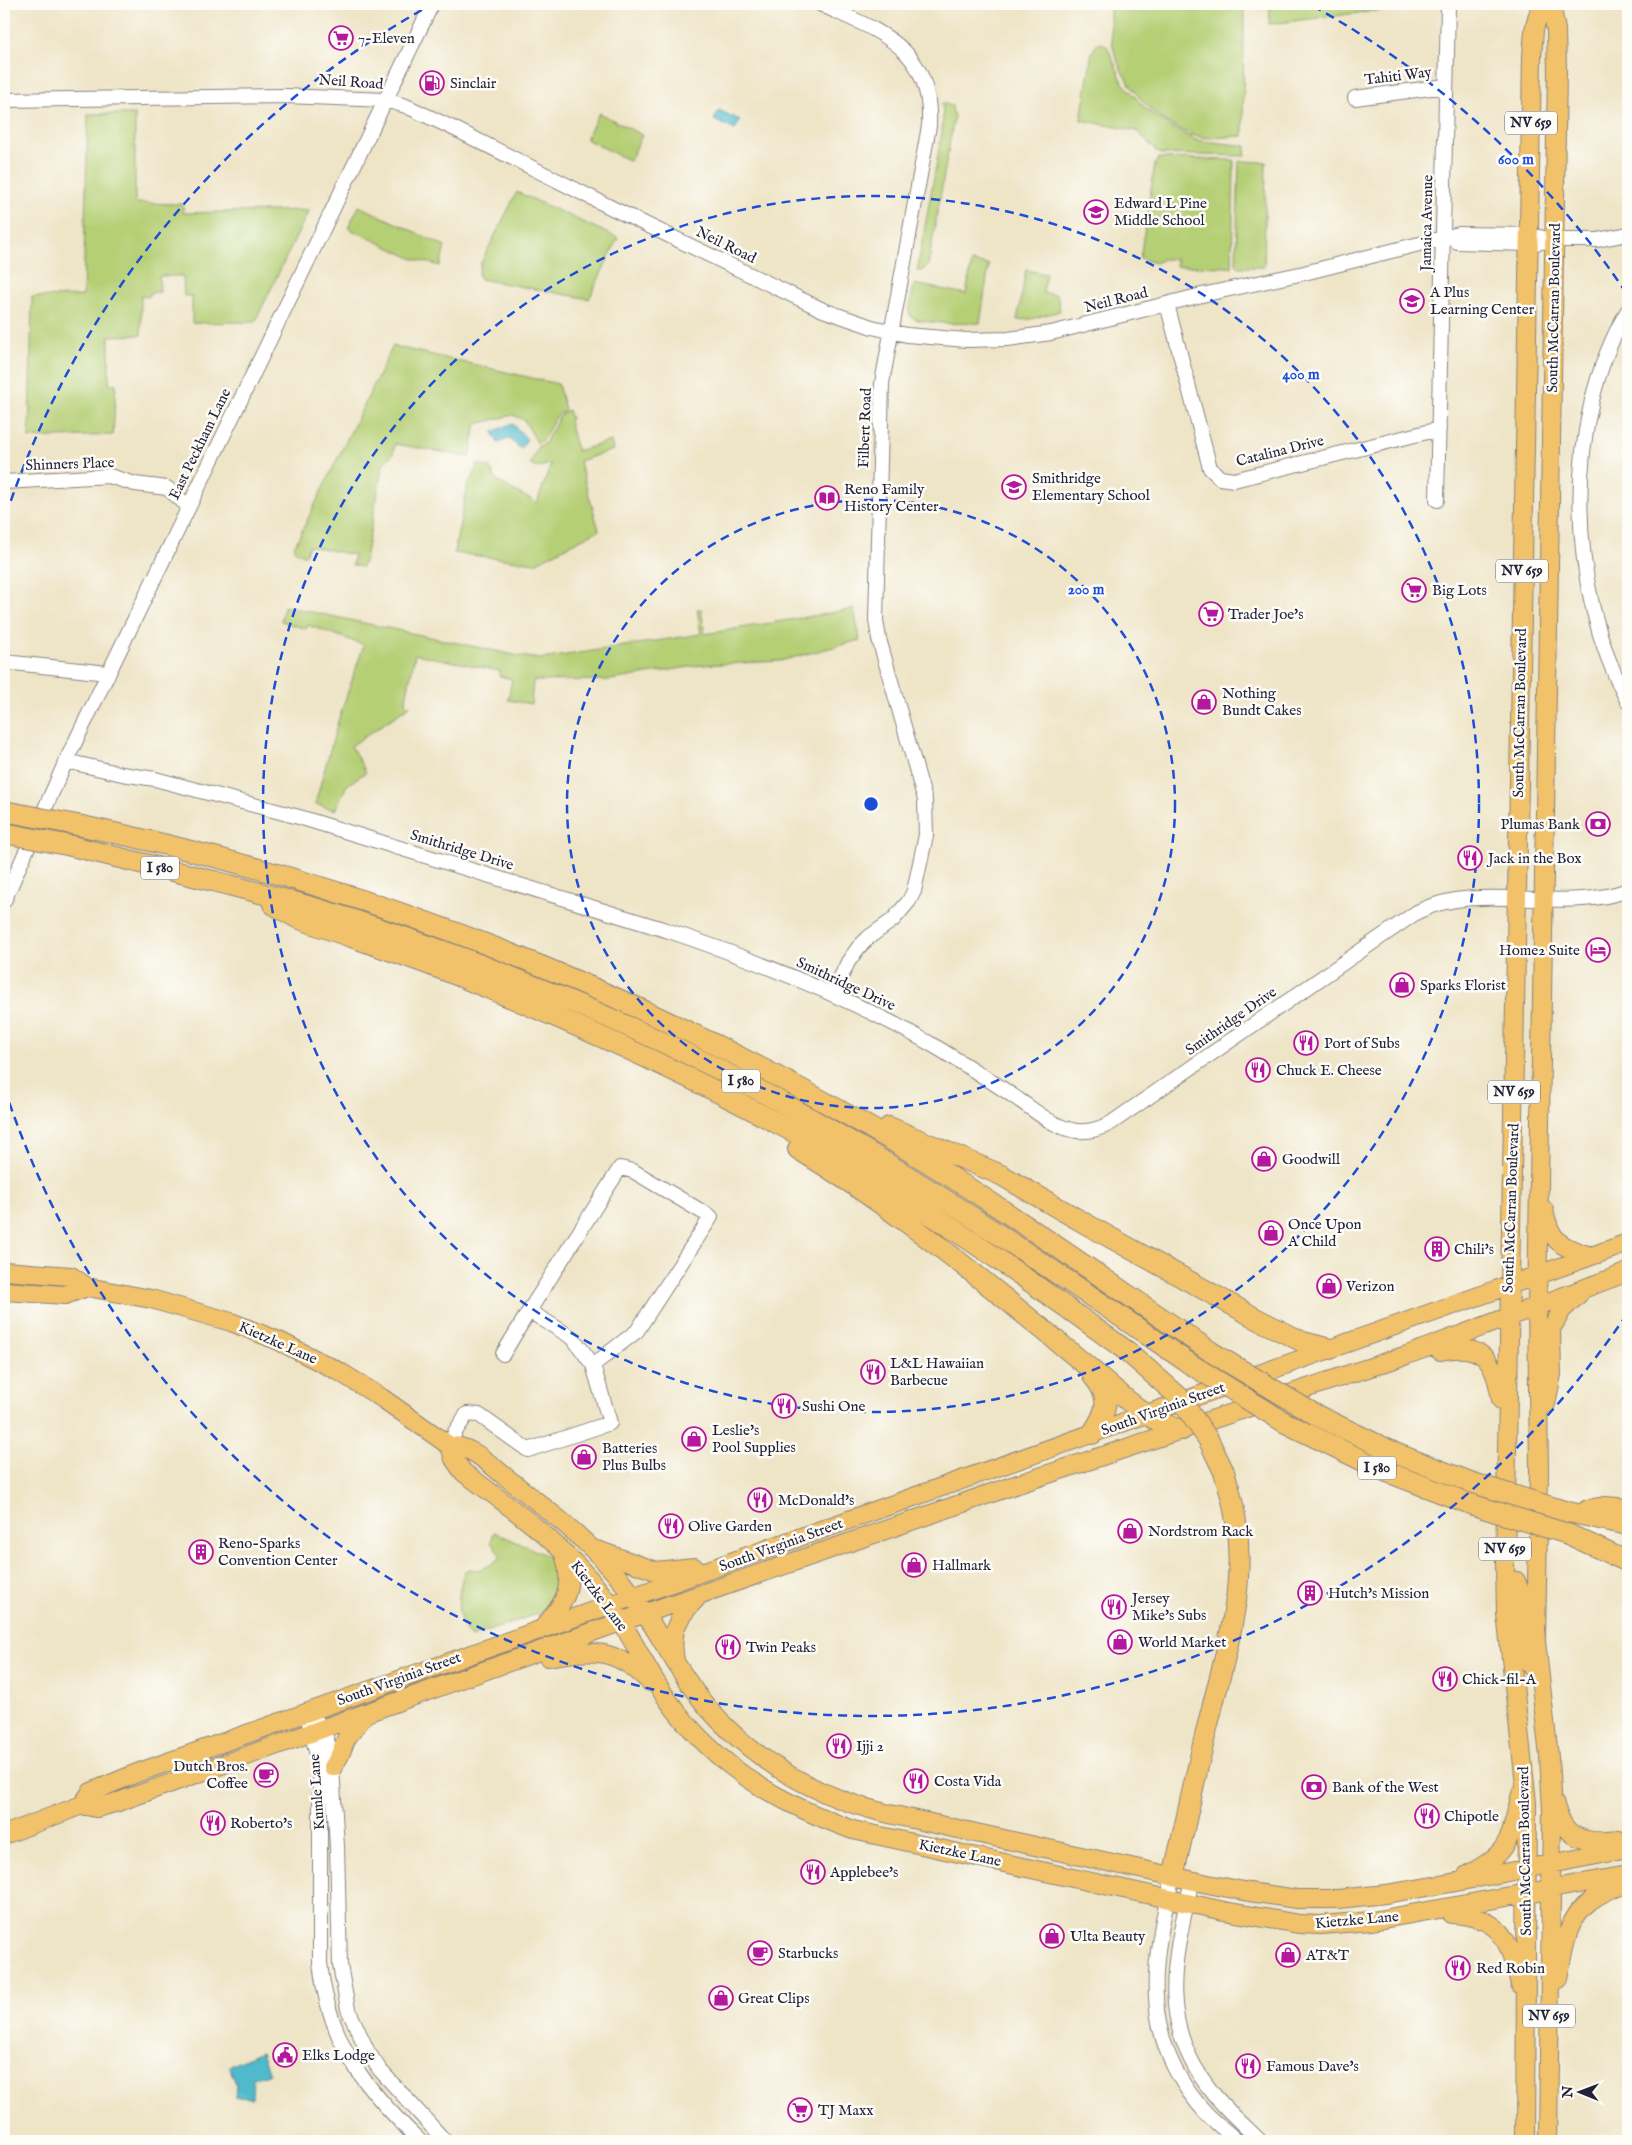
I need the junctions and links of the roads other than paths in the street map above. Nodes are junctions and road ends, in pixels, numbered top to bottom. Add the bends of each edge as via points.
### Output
1 (432, 4) edge
2 (820, 4) edge
3 (1540, 4) edge
4 (1551, 4) edge
5 (1448, 6) dead end
6 (1446, 86) junction
7 (1355, 98) dead end
8 (4, 100) edge
9 (385, 100) junction
10 (1628, 234) edge
11 (1443, 239) junction
12 (1528, 239) junction
13 (1554, 240) junction
14 (1167, 304) junction
15 (1628, 310) edge
16 (892, 332) junction
17 (1439, 429) junction
18 (4, 482) edge
19 (1437, 500) dead end
20 (188, 506) junction
21 (4, 662) edge
22 (108, 673) junction
23 (1628, 702) edge
24 (66, 761) junction
25 (4, 811) edge
26 (4, 833) edge
27 (247, 890) junction
28 (1628, 890) edge
29 (1518, 898) junction
30 (1545, 899) junction
31 (4, 901) edge
32 (832, 994) junction
33 (607, 1041) junction
34 (810, 1094) junction
35 (1539, 1184) junction
36 (1628, 1243) edge
37 (1590, 1256) junction
38 (4, 1271) edge
39 (1628, 1272) edge
40 (1538, 1275) junction
41 (1509, 1285) junction
42 (87, 1287) junction
43 (1585, 1289) junction
44 (4, 1290) edge
45 (1538, 1307) junction
46 (528, 1311) junction
47 (1508, 1318) junction
48 (1330, 1349) junction
49 (503, 1354) dead end
50 (1075, 1356) junction
51 (593, 1365) junction
52 (1374, 1366) junction
53 (1146, 1415) junction
54 (1182, 1430) junction
55 (1538, 1431) junction
56 (1092, 1434) junction
57 (1507, 1445) junction
58 (450, 1446) junction
59 (938, 1489) junction
60 (1628, 1509) edge
61 (945, 1510) junction
62 (1568, 1512) junction
63 (1628, 1525) edge
64 (1568, 1534) junction
65 (1628, 1547) edge
66 (592, 1548) junction
67 (563, 1550) junction
68 (737, 1560) junction
69 (1628, 1562) edge
70 (1505, 1578) junction
71 (699, 1595) junction
72 (633, 1598) junction
73 (611, 1605) junction
74 (644, 1614) junction
75 (622, 1622) junction
76 (540, 1630) junction
77 (506, 1664) junction
78 (675, 1664) junction
79 (1540, 1679) junction
80 (666, 1698) junction
81 (308, 1712) junction
82 (366, 1713) junction
83 (317, 1730) junction
84 (333, 1766) junction
85 (1526, 1779) junction
86 (1551, 1796) junction
87 (82, 1806) junction
88 (4, 1834) edge
89 (1628, 1840) edge
90 (1628, 1849) edge
91 (1550, 1863) junction
92 (1526, 1869) junction
93 (1628, 1875) edge
94 (1182, 1878) junction
95 (1628, 1881) edge
96 (1451, 1883) junction
97 (1550, 1890) junction
98 (1526, 1894) junction
99 (1168, 1898) junction
100 (1187, 1902) junction
101 (1401, 1917) junction
102 (340, 1965) junction
103 (322, 1978) junction
104 (1526, 2008) junction
105 (1549, 2042) junction
106 (420, 2141) edge
107 (446, 2141) edge
108 (1238, 2141) edge
109 (1260, 2141) edge
110 (1525, 2141) edge
111 (1548, 2141) edge

1 - 9 street, East Peckham Lane
2 - 16 street, Filbert Road via 897,43 917,67 928,96 929,126
3 - 12 main road, South McCarran Boulevard / NV 659 via 1532,57
4 - 13 main road, South McCarran Boulevard / NV 659 via 1556,30 1557,71
5 - 6 street, Jamaica Avenue
6 - 7 street, Tahiti Way
6 - 11 street, Jamaica Avenue
8 - 9 street, Neil Road via 285,96
9 - 16 street, Neil Road via 406,106 457,130 805,302 845,319
9 - 20 street, East Peckham Lane
10 - 13 street, Neil Road via 1597,240
11 - 12 street, Neil Road via 1465,233
11 - 14 street, Neil Road
11 - 17 street, Jamaica Avenue
12 - 13 street, Neil Road
12 - 29 main road, South McCarran Boulevard / NV 659
13 - 30 main road, South McCarran Boulevard / NV 659
14 - 16 street, Neil Road via 1051,333 1008,339 943,339
14 - 17 street, Catalina Drive via 1210,468 1220,478 1234,480
15 - 23 street via 1607,351 1590,402 1582,459 1581,518 1592,606 1611,665
16 - 32 street, Filbert Road via 882,383 876,620 925,800 926,835 909,901 893,920 858,948
17 - 19 street, Jamaica Avenue
18 - 20 street, Shinners Place via 109,476 135,484 168,488
20 - 22 street, East Peckham Lane
21 - 22 street
22 - 24 street, East Peckham Lane
24 - 31 street, East Peckham Lane
24 - 32 street, Smithridge Drive via 155,779 308,820 669,931
25 - 34 highway, I 580, bridge via 183,849 383,907 564,975 667,1021
26 - 27 highway, I 580, bridge via 72,846
27 - 33 highway via 298,918 469,980
27 - 64 highway, I 580, bridge via 310,906 417,941 549,992 716,1068 900,1170 1190,1364 1284,1422 1382,1470 1473,1505
28 - 30 street, Smithridge Drive via 1594,898
29 - 30 street, Smithridge Drive
29 - 32 street, Smithridge Drive via 1446,901 1417,912 1142,1102 1092,1131 1080,1132 1058,1126 936,1047
29 - 41 main road, South McCarran Boulevard / NV 659
30 - 35 main road, South McCarran Boulevard / NV 659
33 - 50 highway via 769,1131 863,1192 945,1252
33 - 94 highway, bridge via 778,1124 881,1183 1009,1265 1128,1352 1178,1396 1208,1439 1224,1472 1234,1505 1240,1575
34 - 48 highway via 1001,1175 1261,1321 1303,1342
34 - 62 highway, I 580, bridge via 953,1178 1216,1355 1316,1415 1395,1453 1473,1483
35 - 37 main road via 1554,1239 1568,1249
35 - 40 main road, South McCarran Boulevard / NV 659
36 - 37 main road, South Virginia Street
37 - 40 main road, South Virginia Street
38 - 42 main road, Kietzke Lane via 71,1276
39 - 43 main road, South Virginia Street
40 - 41 main road, South Virginia Street
40 - 45 main road, South McCarran Boulevard / NV 659
41 - 47 main road, South McCarran Boulevard / NV 659
41 - 48 main road, South Virginia Street
42 - 44 main road, Kietzke Lane via 65,1294
42 - 58 main road, Kietzke Lane via 181,1306 279,1341 360,1384
43 - 45 main road, South Virginia Street
43 - 55 main road via 1562,1310 1552,1329 1552,1374
45 - 47 main road, South Virginia Street
45 - 55 main road, South McCarran Boulevard / NV 659
46 - 49 street
46 - 51 street via 573,1338
46 - 51 street via 620,1168 633,1171 711,1217 637,1331
47 - 52 main road, South Virginia Street
47 - 57 main road, South McCarran Boulevard / NV 659
48 - 53 main road, South Virginia Street
50 - 53 highway
50 - 56 highway via 1098,1382 1105,1399 1103,1417
51 - 58 street via 610,1423 528,1450 479,1415 467,1414 454,1432
52 - 54 main road, South Virginia Street
52 - 57 main road via 1456,1348 1480,1353 1492,1366 1497,1380
53 - 54 highway
53 - 56 main road, South Virginia Street
54 - 61 main road, South Virginia Street
55 - 79 main road, South McCarran Boulevard / NV 659 via 1536,1622
56 - 59 main road, South Virginia Street
57 - 70 main road, South McCarran Boulevard / NV 659
58 - 66 main road, Kietzke Lane via 461,1445 475,1454
58 - 67 main road, Kietzke Lane via 463,1472
59 - 61 main road
59 - 68 main road, South Virginia Street
60 - 62 highway via 1605,1507
61 - 71 main road, South Virginia Street
62 - 63 highway, I 580
64 - 65 highway, I 580
64 - 69 highway
66 - 68 main road via 656,1571
66 - 72 main road, Kietzke Lane
67 - 73 main road, Kietzke Lane
67 - 76 main road via 570,1586 560,1607
68 - 72 main road, South Virginia Street
70 - 79 main road via 1516,1581 1519,1588 1526,1659
70 - 85 main road, South McCarran Boulevard / NV 659
71 - 74 main road, South Virginia Street
71 - 78 main road via 675,1626 672,1645
72 - 73 main road, South Virginia Street
72 - 74 main road, Kietzke Lane
73 - 75 main road, Kietzke Lane
73 - 76 main road, South Virginia Street
74 - 75 main road, South Virginia Street
74 - 78 main road, Kietzke Lane
75 - 77 main road, South Virginia Street
75 - 80 main road, Kietzke Lane
76 - 81 main road, South Virginia Street
77 - 80 main road via 577,1652 612,1655 634,1666
77 - 82 main road, South Virginia Street
78 - 94 main road, Kietzke Lane via 706,1707 747,1746 768,1763 825,1793 877,1811
79 - 86 main road, South McCarran Boulevard / NV 659
80 - 99 main road, Kietzke Lane via 704,1744 745,1778 830,1822 869,1835
81 - 83 street, Kumle Lane
81 - 87 main road, South Virginia Street via 123,1778 91,1792
82 - 83 main road, South Virginia Street
82 - 84 main road via 346,1739
83 - 84 street, Kumle Lane via 331,1753
83 - 87 main road, South Virginia Street via 118,1802 96,1808
83 - 103 street, Kumle Lane
84 - 102 street, Kumle Lane
85 - 92 main road, South McCarran Boulevard / NV 659
85 - 96 main road via 1510,1839 1502,1852
86 - 89 main road via 1560,1820 1577,1836 1589,1842
86 - 91 main road, South McCarran Boulevard / NV 659
87 - 88 main road, South Virginia Street
90 - 91 main road, Kietzke Lane
91 - 92 main road, Kietzke Lane
91 - 97 main road, South McCarran Boulevard / NV 659
92 - 96 main road, Kietzke Lane
92 - 98 main road, South McCarran Boulevard / NV 659
93 - 97 main road, Kietzke Lane
94 - 96 main road, Kietzke Lane via 1249,1892 1311,1900 1362,1897
94 - 99 street
94 - 100 street
95 - 105 main road via 1588,1901 1566,1936
97 - 98 main road, Kietzke Lane
97 - 105 main road, South McCarran Boulevard / NV 659
98 - 101 main road, Kietzke Lane
98 - 104 main road, South McCarran Boulevard / NV 659
99 - 100 main road, Kietzke Lane
99 - 108 street via 1155,1979 1161,2034 1178,2076 1207,2114
100 - 101 main road, Kietzke Lane via 1299,1924 1354,1923
100 - 109 street via 1173,1984 1181,2034 1204,2082
101 - 104 main road via 1444,1913 1468,1915 1495,1927 1508,1944
102 - 103 street
102 - 107 street, Kumle Lane via 348,2009 368,2052 394,2088
103 - 106 street, Kumle Lane via 338,2038 350,2061 380,2102
104 - 110 main road, South McCarran Boulevard / NV 659
105 - 111 main road, South McCarran Boulevard / NV 659

